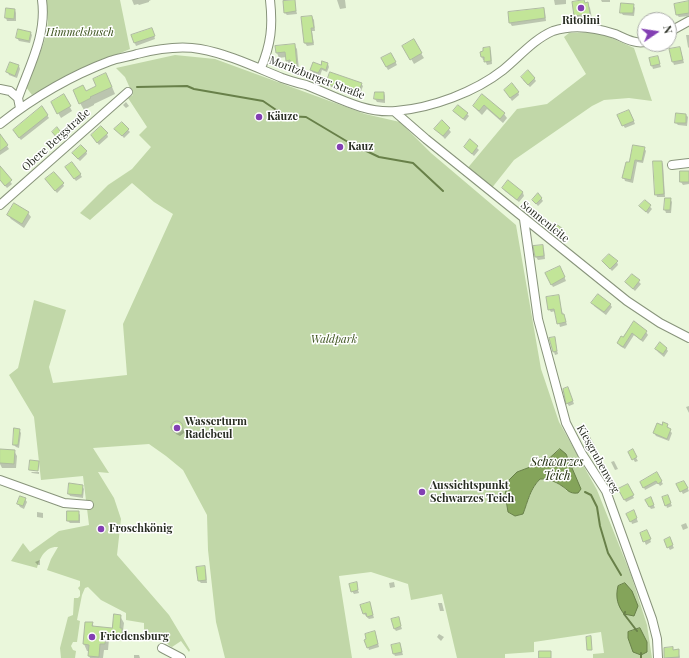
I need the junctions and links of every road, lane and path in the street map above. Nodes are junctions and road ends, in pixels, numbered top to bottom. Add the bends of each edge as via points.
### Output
1 (42, 0) edge
2 (270, 0) edge
3 (689, 21) edge
4 (677, 28) edge
5 (637, 42) edge
6 (261, 68) junction
7 (0, 88) edge
8 (128, 92) dead end
9 (18, 98) junction
10 (20, 108) junction
11 (395, 112) junction
12 (0, 124) edge
13 (689, 163) edge
14 (672, 165) dead end
15 (0, 205) edge
16 (524, 219) junction
17 (689, 338) edge
18 (0, 480) edge
19 (89, 505) dead end
20 (162, 648) dead end
21 (181, 658) edge
22 (658, 658) edge

1 - 9 street via 44,11 41,36
2 - 6 street via 271,40
3 - 4 street
5 - 11 street, Moritzburger Straße via 594,28 578,26 554,31 530,45 502,70 477,87 439,102
6 - 10 street, Moritzburger Straße via 198,49 163,49 111,60 82,73
6 - 11 street, Moritzburger Straße via 358,107
7 - 9 street via 10,91
8 - 15 street, Obere Bergstraße
9 - 10 street
10 - 12 street, Moritzburger Straße
11 - 16 street, Sonnenleite
13 - 14 street
16 - 17 street, Sonnenleite via 627,302
16 - 22 street, Kiesgrubenweg via 538,319 566,423 606,491 652,619
18 - 19 street via 64,503
20 - 21 street

